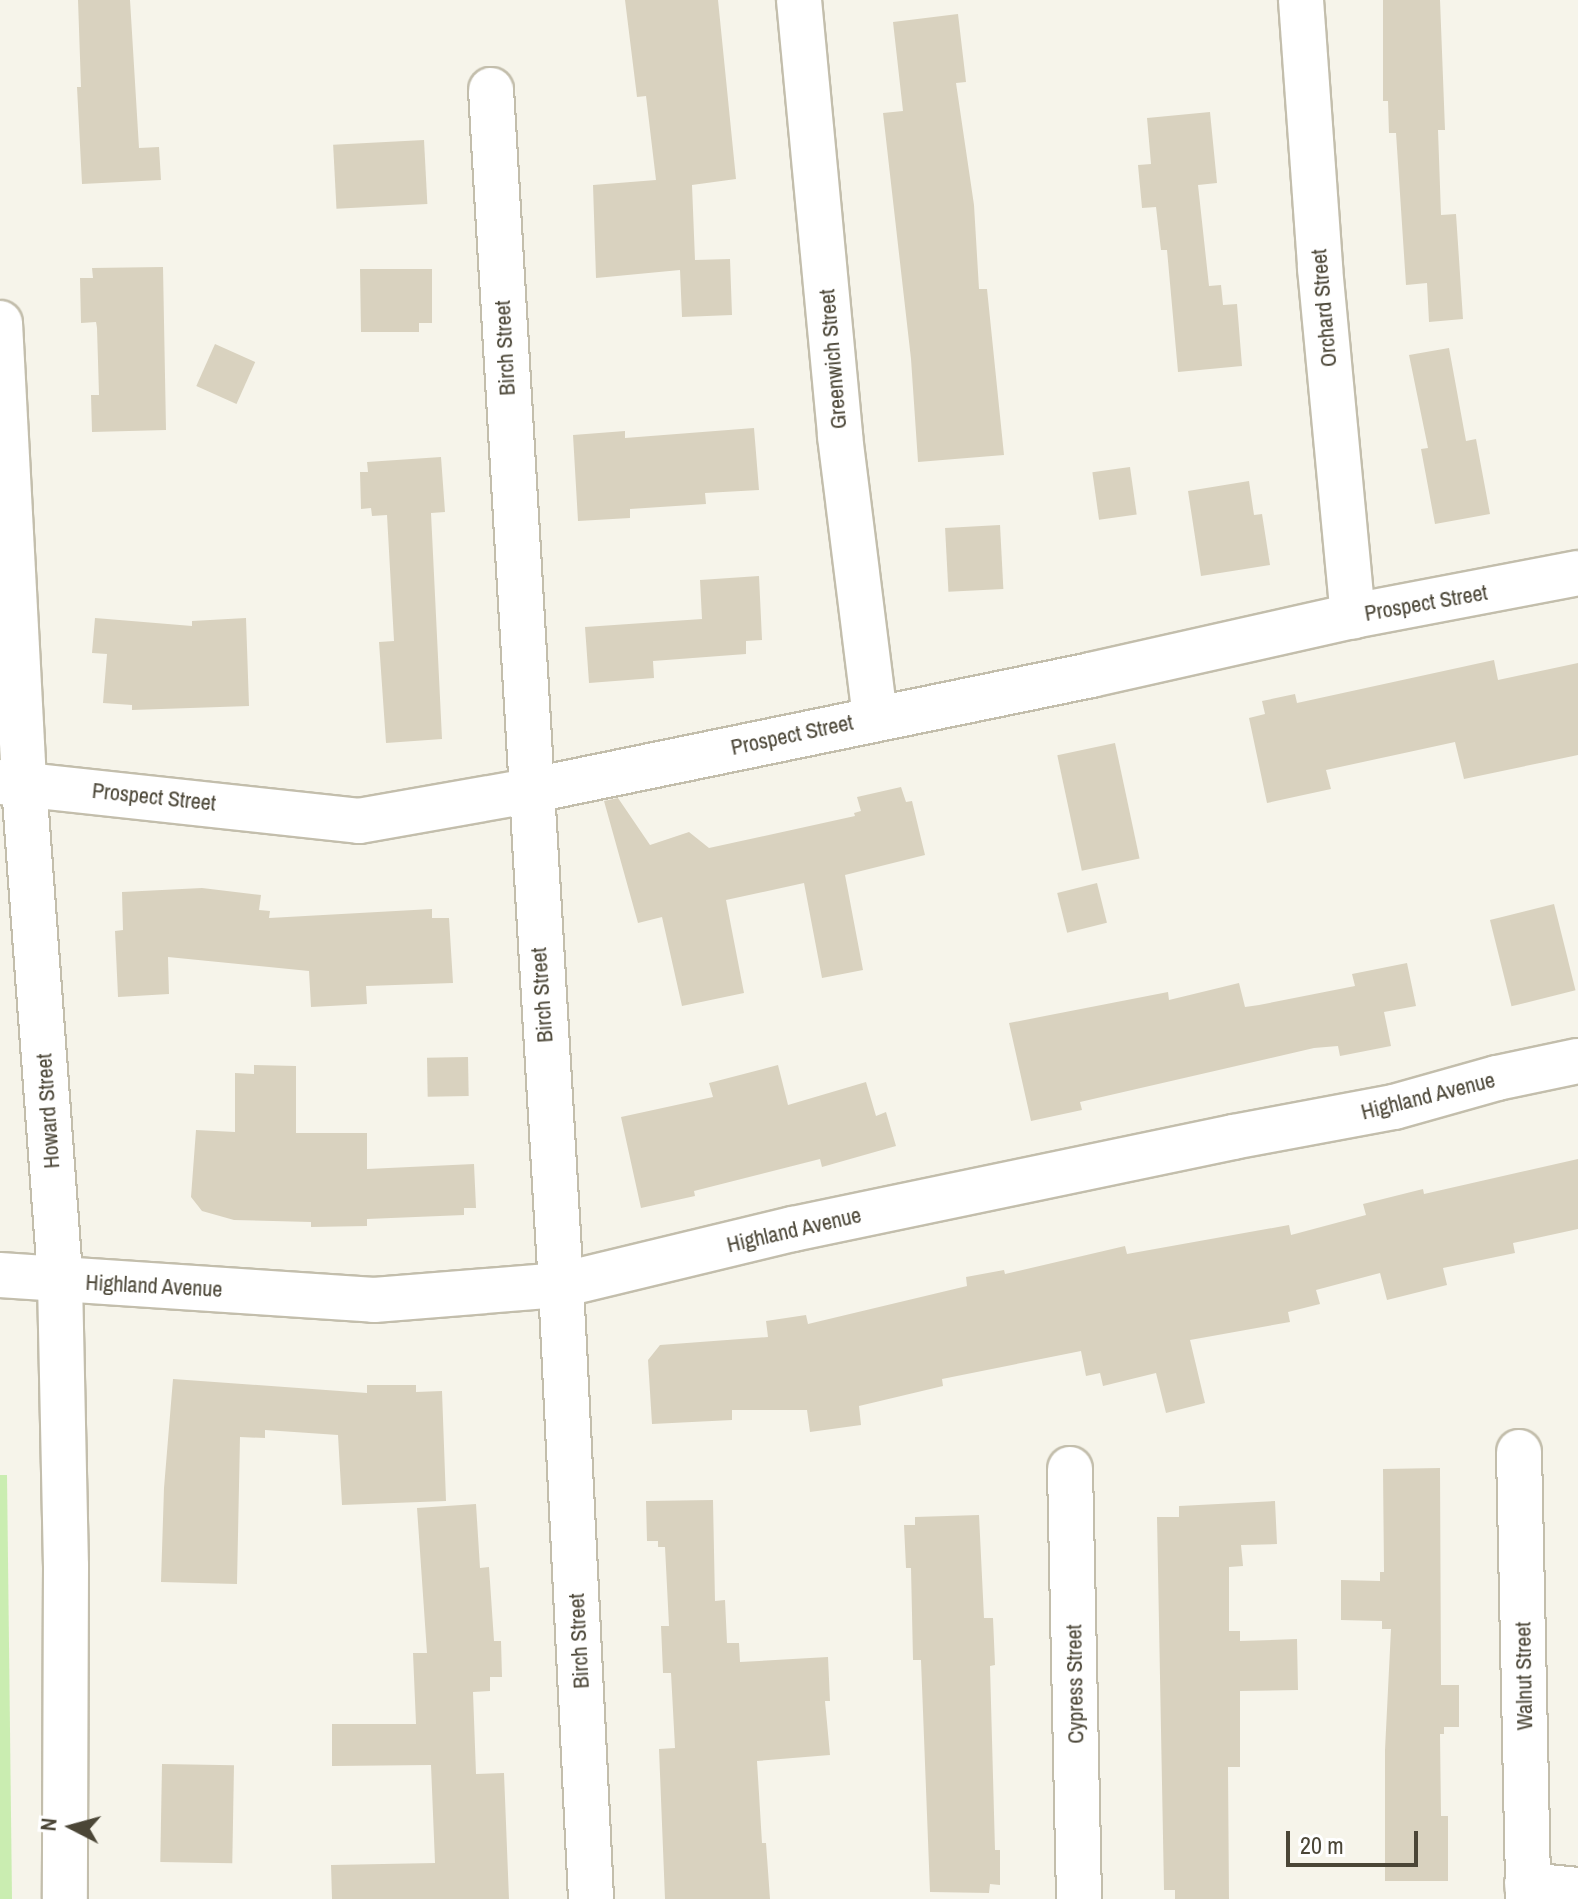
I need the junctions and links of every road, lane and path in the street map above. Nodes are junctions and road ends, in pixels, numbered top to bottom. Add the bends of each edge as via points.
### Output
1 (799, 0) edge
2 (1301, 0) edge
3 (491, 90) dead end
4 (0, 323) edge
5 (1578, 573) edge
6 (1353, 616) junction
7 (875, 717) junction
8 (12, 783) edge
9 (529, 791) junction
10 (1578, 1061) edge
11 (0, 1275) edge
12 (60, 1281) junction
13 (561, 1285) junction
14 (1519, 1452) dead end
15 (1070, 1469) dead end
16 (1578, 1890) edge
17 (1528, 1892) edge
18 (65, 1899) edge
19 (591, 1899) edge
20 (1079, 1899) edge

1 - 7 street, Greenwich Street via 840,436
2 - 6 street, Orchard Street
3 - 9 street, Birch Street
4 - 8 street, Howard Street
5 - 6 street, Prospect Street
6 - 7 street, Prospect Street
7 - 9 street, Prospect Street
8 - 9 street, Prospect Street via 359,821
8 - 12 street, Howard Street
9 - 13 street, Birch Street
10 - 13 street, Highland Avenue via 1394,1107 793,1229
11 - 12 street, Highland Avenue
12 - 13 street, Highland Avenue via 374,1300
12 - 18 street, Howard Street
13 - 19 street, Birch Street
14 - 17 street, Walnut Street
15 - 20 street, Cypress Street
16 - 17 street

